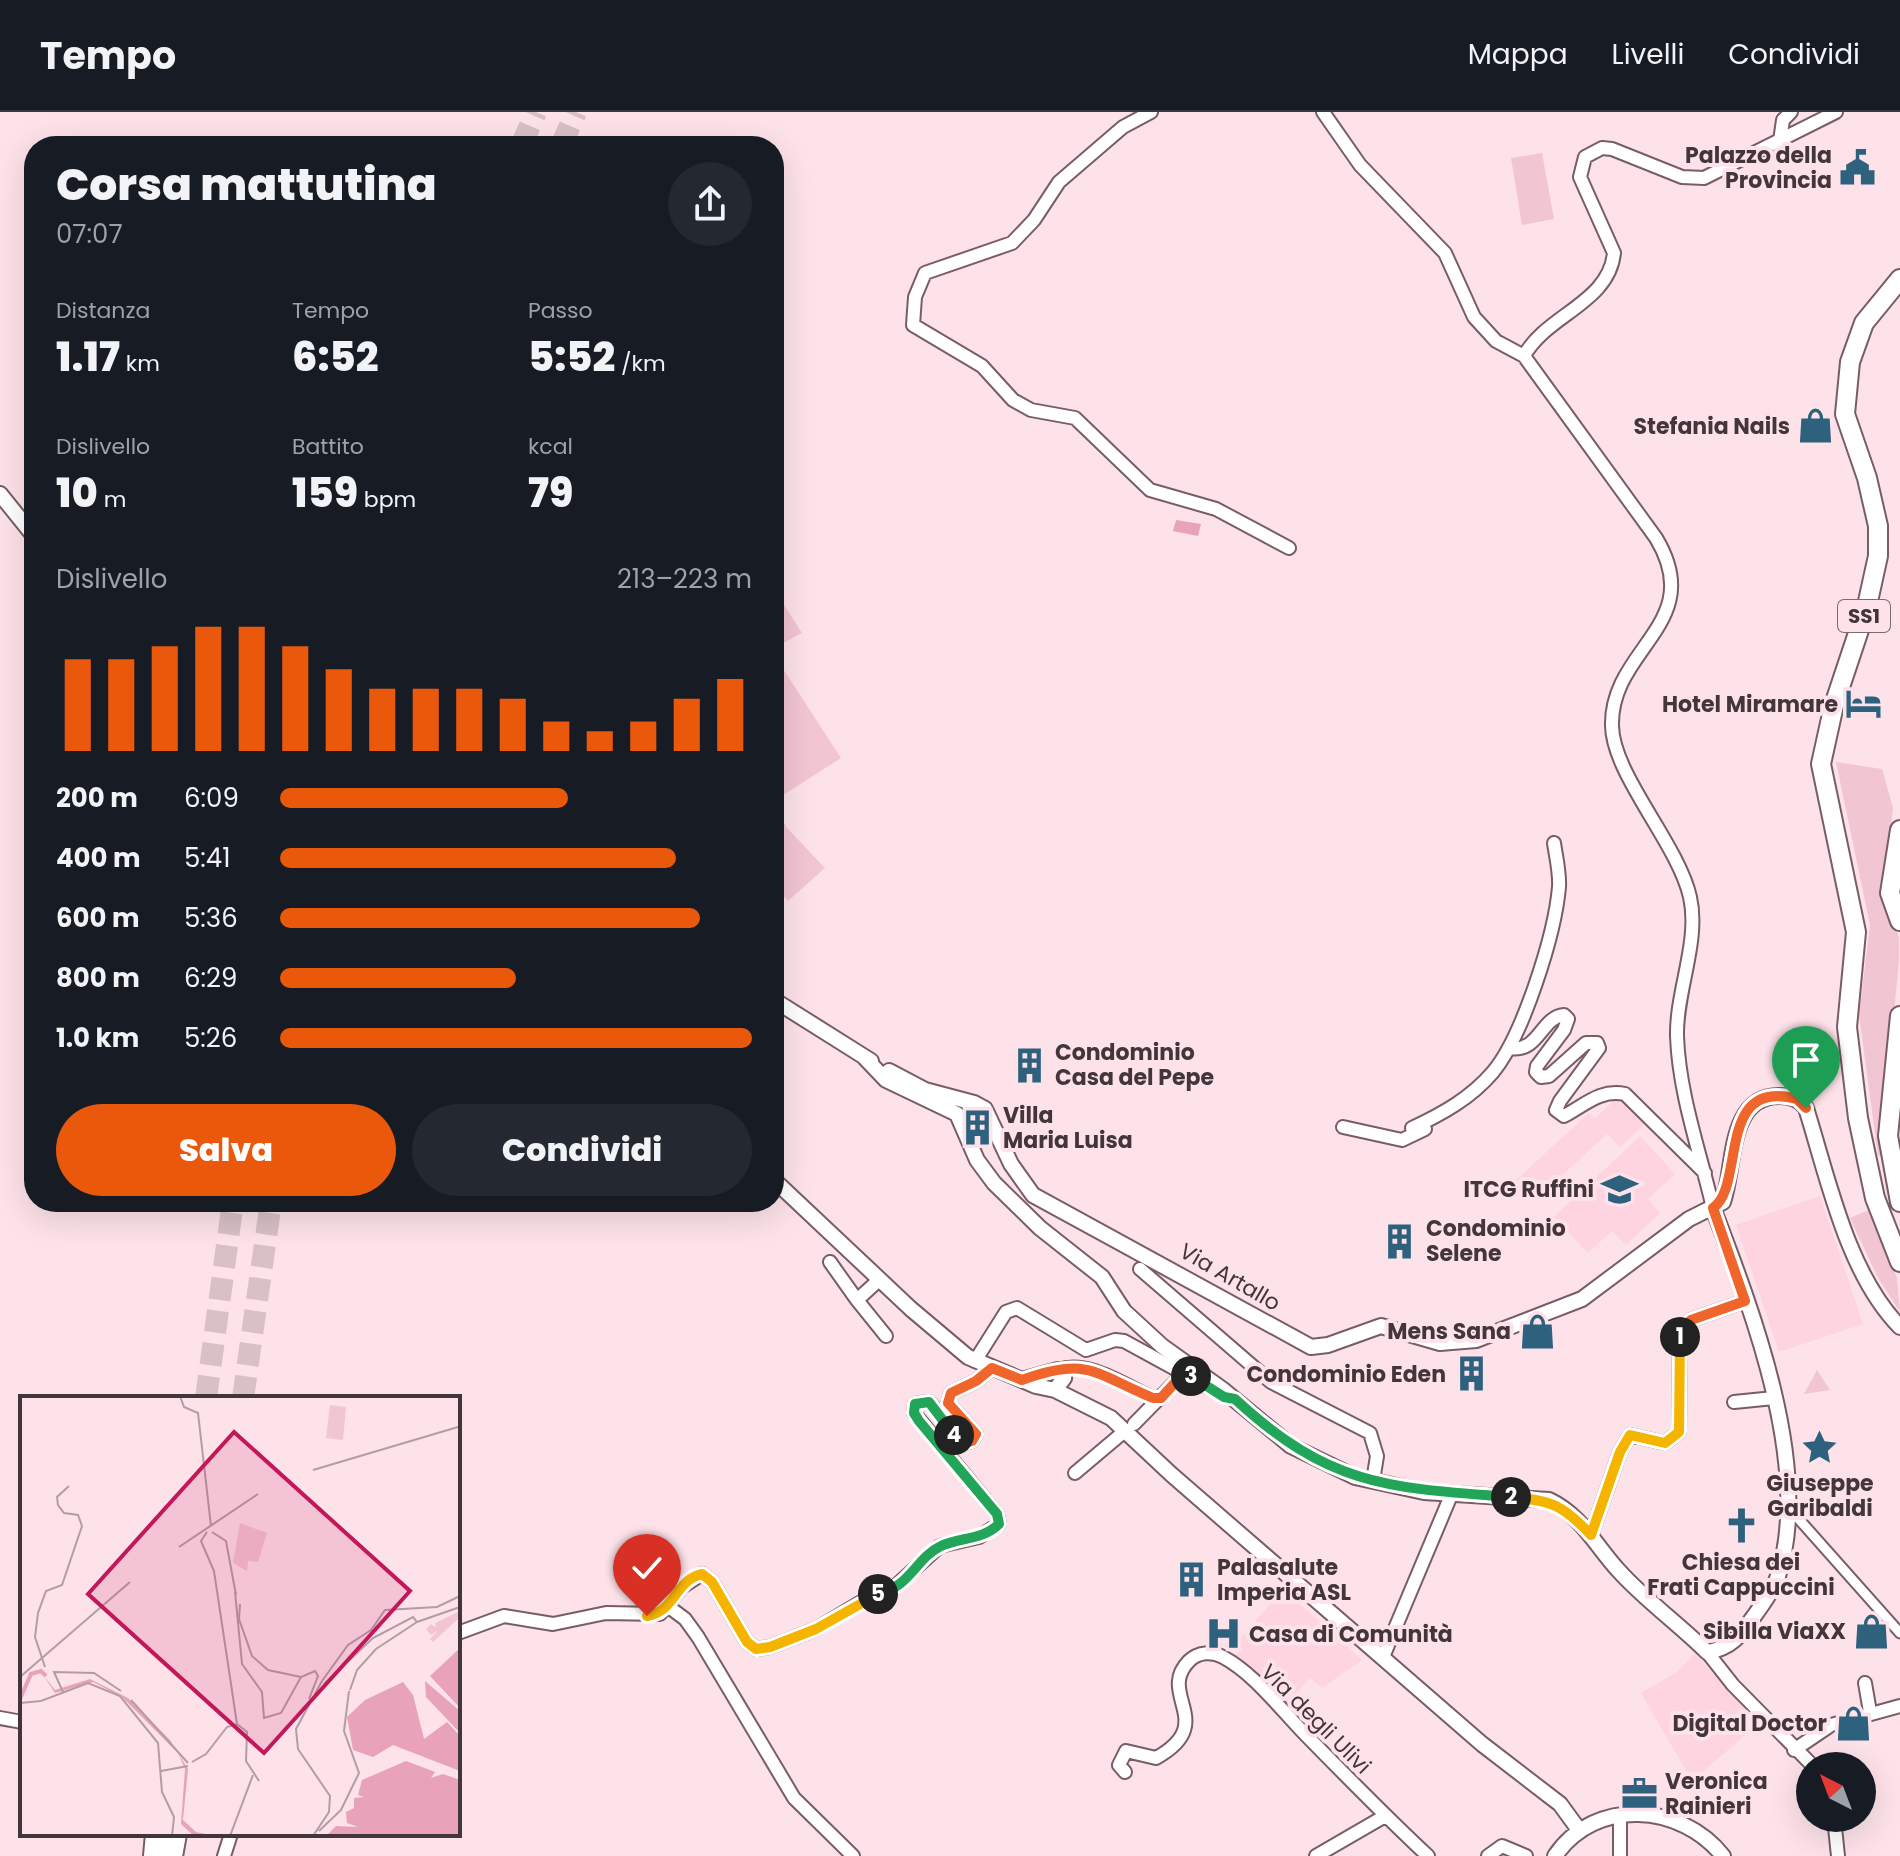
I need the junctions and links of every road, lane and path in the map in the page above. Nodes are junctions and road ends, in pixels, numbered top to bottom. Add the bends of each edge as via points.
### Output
1 (1151, 112) edge
2 (1323, 112) edge
3 (1791, 112) edge
4 (1836, 112) edge
5 (1780, 141) junction
6 (1900, 279) edge
7 (1524, 356) junction
8 (0, 494) edge
9 (24, 524) edge
10 (1289, 548) dead end
11 (1900, 830) edge
12 (1554, 843) dead end
13 (1900, 921) edge
14 (784, 1006) edge
15 (1900, 1016) edge
16 (1510, 1048) junction
17 (865, 1058) junction
18 (1439, 1116) junction
19 (1343, 1127) dead end
20 (1412, 1128) dead end
21 (1705, 1173) junction
22 (784, 1189) edge
23 (1900, 1202) edge
24 (1713, 1208) junction
25 (1899, 1258) edge
26 (830, 1262) dead end
27 (1140, 1269) dead end
28 (880, 1279) junction
29 (857, 1300) junction
30 (1745, 1301) junction
31 (1900, 1327) edge
32 (886, 1336) dead end
33 (975, 1361) junction
34 (992, 1368) junction
35 (1183, 1374) junction
36 (1055, 1380) junction
37 (1161, 1398) junction
38 (1774, 1398) junction
39 (1235, 1399) junction
40 (1734, 1402) dead end
41 (1130, 1427) junction
42 (1075, 1473) dead end
43 (1373, 1481) junction
44 (1452, 1493) junction
45 (1788, 1507) junction
46 (1591, 1535) junction
47 (669, 1607) junction
48 (460, 1632) edge
49 (1900, 1633) edge
50 (1707, 1652) junction
51 (1383, 1657) junction
52 (1865, 1683) dead end
53 (1900, 1706) edge
54 (1870, 1712) junction
55 (0, 1718) edge
56 (20, 1722) edge
57 (1794, 1750) junction
58 (1796, 1752) edge
59 (1125, 1772) dead end
60 (1620, 1815) junction
61 (1385, 1816) junction
62 (1579, 1830) junction
63 (1835, 1832) edge
64 (157, 1836) edge
65 (175, 1836) edge
66 (230, 1836) edge
67 (155, 1856) edge
68 (171, 1856) edge
69 (224, 1856) edge
70 (853, 1856) edge
71 (1316, 1856) edge
72 (1428, 1856) edge
73 (1488, 1856) edge
74 (1526, 1856) edge
75 (1555, 1856) edge
76 (1620, 1856) edge
77 (1723, 1856) edge
78 (1838, 1856) edge

1 - 10 street via 1123,127 1059,182 1012,243 925,273 911,318 919,332 982,366 1013,400 1031,410 1075,418 1150,490 1216,509
2 - 7 street via 1360,165 1445,253 1474,317 1496,341
3 - 5 street via 1783,120
4 - 5 street
5 - 7 street via 1697,178 1612,149 1585,157 1580,177 1614,253 1613,264 1597,289
6 - 25 main road, SS1 via 1864,323 1850,362 1845,414 1878,526 1878,556 1821,764 1856,932 1847,1027 1858,1118 1875,1198
7 - 21 street via 1656,538 1669,569 1666,617 1626,671 1616,693 1612,727 1618,751 1690,899 1677,1037
8 - 9 street
11 - 13 main road via 1890,893
12 - 16 street via 1559,885 1551,928
14 - 17 street, Via Artallo
15 - 23 main road via 1888,1136
16 - 18 street via 1470,1095
16 - 21 street via 1530,1045 1552,1019 1564,1015 1567,1024 1537,1066 1541,1077 1549,1076 1586,1043 1599,1048 1560,1101 1559,1114 1594,1097 1614,1091 1625,1094
17 - 24 street, Via Artallo via 912,1084 985,1109 1011,1164 1033,1195 1311,1347 1381,1326 1440,1343 1476,1340 1582,1299 1689,1219
17 - 39 street via 886,1080 957,1114 977,1160 994,1183 1102,1277 1124,1311 1162,1346
18 - 19 street via 1402,1140
18 - 20 street
21 - 24 street
22 - 28 street
24 - 30 street
24 - 31 street via 1723,1202 1735,1135 1751,1109 1773,1096 1797,1099 1806,1108 1832,1198 1858,1257
26 - 29 street
27 - 43 street via 1271,1382 1370,1433 1377,1456
28 - 29 street
28 - 33 street
29 - 32 street
30 - 38 street
30 - 46 street via 1680,1329 1679,1432 1665,1443 1630,1435
33 - 34 street
33 - 35 street via 1012,1308 1086,1350 1124,1341
34 - 36 street via 1022,1380
34 - 47 street via 951,1393 948,1403 976,1434 972,1441 964,1443 955,1436 929,1402 915,1404 914,1413 997,1514 999,1524 979,1537 940,1546 890,1591 770,1647 756,1649 747,1642 708,1576 695,1576
35 - 37 street
35 - 39 street
36 - 37 street via 1085,1368
36 - 41 street via 1074,1399
37 - 41 street
38 - 40 street
38 - 45 street
39 - 43 street via 1310,1458
41 - 42 street
41 - 51 street via 1172,1475
43 - 44 street
44 - 46 street via 1549,1500
44 - 51 street
45 - 49 street
45 - 50 street via 1778,1577 1738,1639
46 - 50 street via 1617,1569
47 - 48 street via 660,1614 606,1613 553,1624 504,1616
47 - 70 street via 698,1637 794,1798
50 - 57 street
51 - 62 street via 1560,1804
52 - 54 street
53 - 54 street
54 - 57 street via 1831,1725
55 - 56 street
57 - 58 street
59 - 61 street, Via degli Ulivi via 1119,1765 1126,1751 1156,1758 1174,1748 1186,1729 1180,1672 1192,1658 1216,1655 1262,1690
60 - 62 street
60 - 76 street
60 - 77 street via 1671,1818 1703,1835
61 - 71 street
61 - 72 street, Via degli Ulivi
62 - 75 street
63 - 78 street
64 - 67 highway
65 - 68 highway
66 - 69 street
73 - 74 street via 1502,1846

